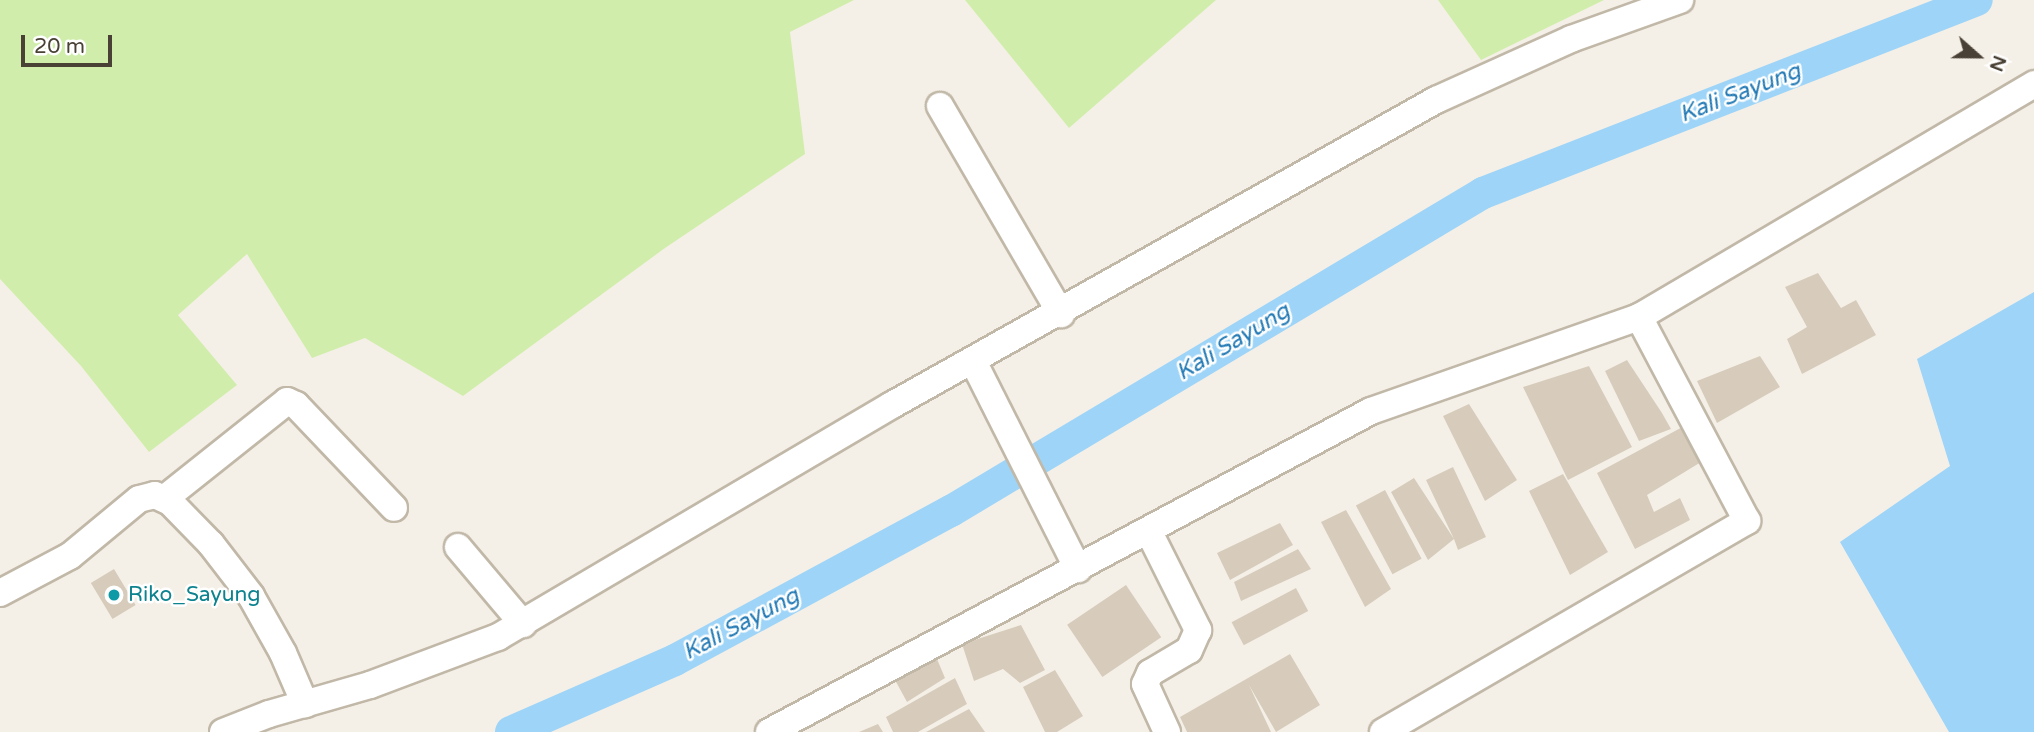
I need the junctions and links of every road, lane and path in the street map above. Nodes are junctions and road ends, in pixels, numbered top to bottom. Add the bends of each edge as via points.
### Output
1 (1680, 0) edge
2 (2034, 84) edge
3 (940, 106) dead end
4 (1061, 314) junction
5 (1639, 317) junction
6 (979, 373) junction
7 (164, 499) junction
8 (394, 508) dead end
9 (1149, 533) junction
10 (458, 547) dead end
11 (1074, 562) junction
12 (0, 593) edge
13 (523, 624) junction
14 (304, 704) junction
15 (811, 722) edge
16 (223, 732) edge
17 (769, 732) edge
18 (1167, 732) edge
19 (1383, 732) edge

1 - 4 street via 1571,39 1436,100
2 - 5 street
3 - 4 street
4 - 6 street
5 - 9 street via 1371,411
5 - 19 street via 1747,521
6 - 11 street
6 - 13 street via 892,405
7 - 8 street via 287,401 296,405
7 - 12 street via 155,495 139,499 71,556
7 - 14 street via 211,544 251,596 283,653
9 - 11 street
9 - 18 street via 1198,630 1189,650 1150,673 1145,684
10 - 13 street
11 - 15 street
13 - 14 street via 433,663
14 - 16 street
15 - 17 street

